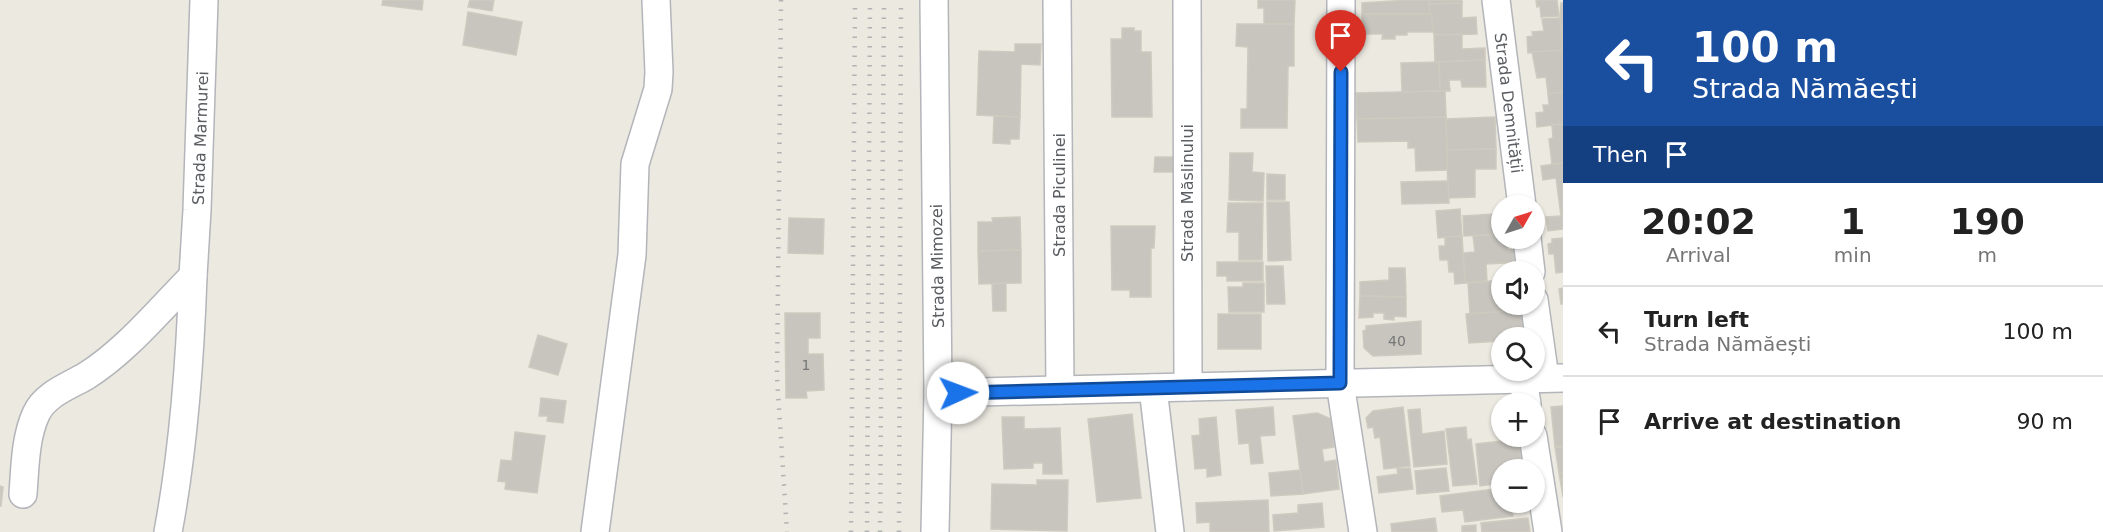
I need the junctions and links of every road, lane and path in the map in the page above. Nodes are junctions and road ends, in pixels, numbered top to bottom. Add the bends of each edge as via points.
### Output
1 (204, 0) edge
2 (656, 0) edge
3 (934, 0) edge
4 (1057, 0) edge
5 (1187, 0) edge
6 (1341, 0) edge
7 (1496, 0) edge
8 (1521, 195) edge
9 (193, 276) junction
10 (1535, 315) edge
11 (1340, 383) junction
12 (1540, 384) edge
13 (1188, 387) junction
14 (1153, 388) junction
15 (1060, 390) junction
16 (938, 393) junction
17 (1535, 447) edge
18 (23, 495) dead end
19 (168, 532) edge
20 (595, 532) edge
21 (935, 532) edge
22 (1170, 532) edge
23 (1362, 532) edge
24 (1548, 532) edge

1 - 9 street, Strada Marmurei
2 - 20 street via 658,89 635,164 632,255
3 - 16 street, Strada Mimozei
4 - 15 street, Strada Piculinei
5 - 13 street, Strada Măslinului
6 - 11 street
7 - 8 street, Strada Demnității
9 - 18 street via 106,361 55,393 37,412 27,448
9 - 19 street, Strada Marmurei via 181,454
10 - 12 street
11 - 12 street
11 - 13 street
11 - 23 street
13 - 14 street
14 - 15 street
14 - 22 street
15 - 16 street
16 - 21 street, Strada Mimozei
17 - 24 street

